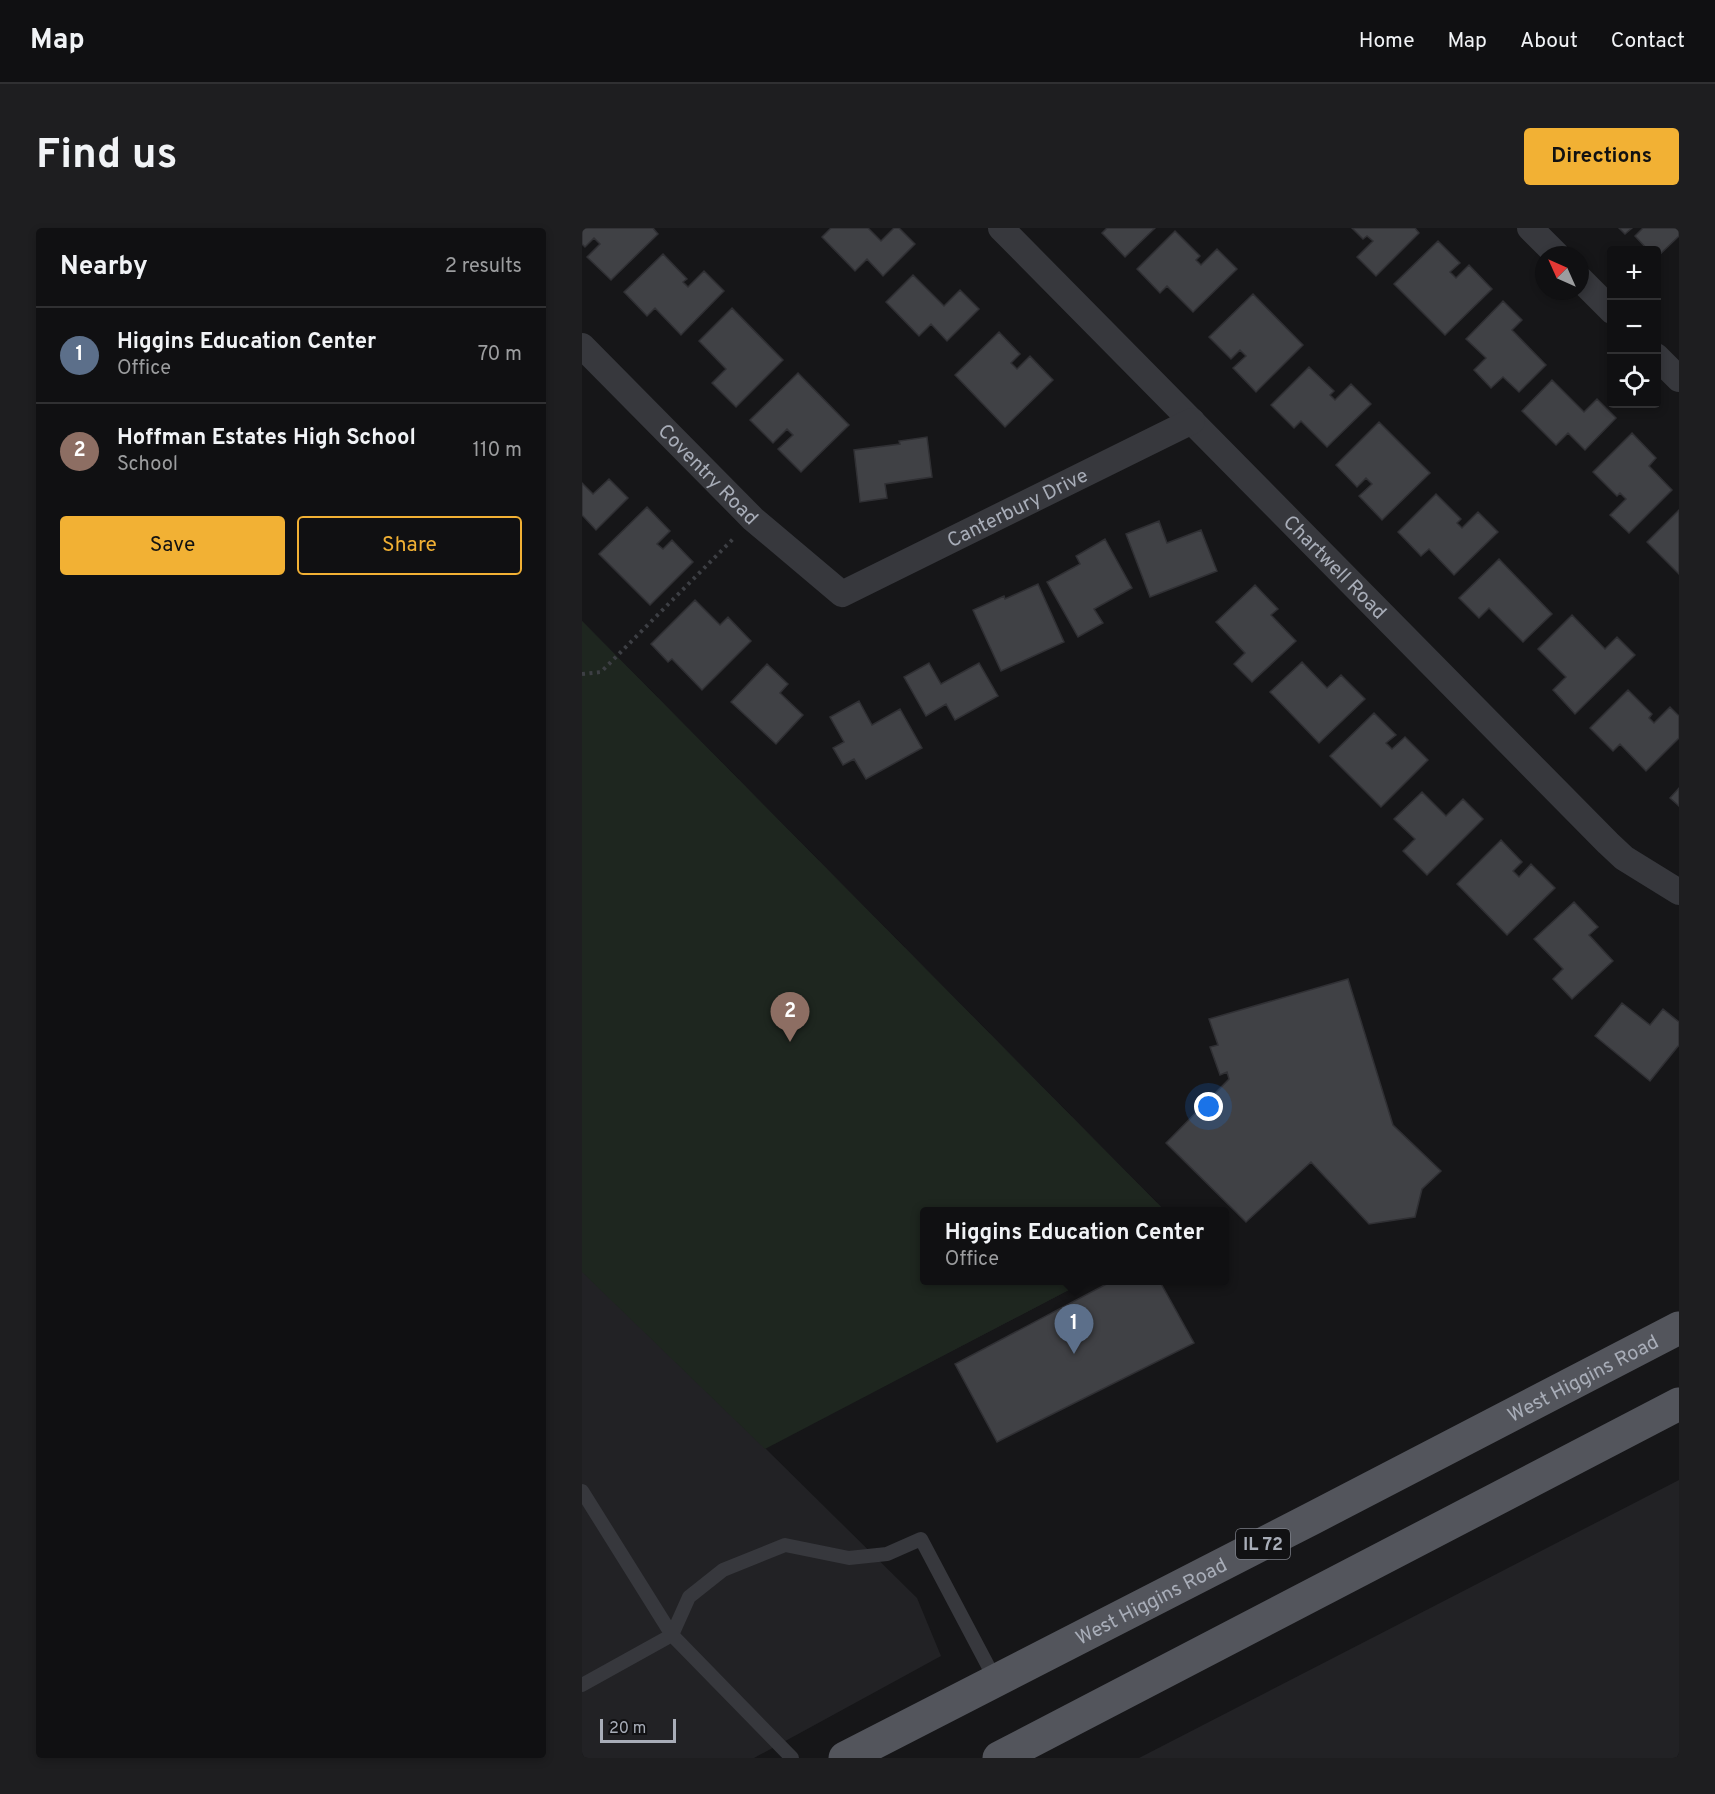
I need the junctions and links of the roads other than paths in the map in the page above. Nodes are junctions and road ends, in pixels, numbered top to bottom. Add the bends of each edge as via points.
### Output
1 (1002, 228) edge
2 (1530, 228) edge
3 (1548, 246) edge
4 (1589, 288) edge
5 (1607, 307) edge
6 (582, 346) edge
7 (1661, 361) edge
8 (1679, 379) edge
9 (1192, 421) junction
10 (842, 594) joint
11 (1679, 892) edge
12 (1679, 1328) edge
13 (1679, 1404) edge
14 (582, 1491) edge
15 (672, 1635) junction
16 (996, 1681) junction
17 (582, 1685) edge
18 (792, 1758) edge
19 (845, 1758) edge
20 (999, 1758) edge

1 - 9 street, Chartwell Road
2 - 3 street
4 - 5 street
6 - 10 street, Coventry Road via 753,519
7 - 8 street
9 - 10 street, Canterbury Drive
9 - 11 street, Chartwell Road via 1608,843
12 - 16 main road, West Higgins Road / IL 72
13 - 20 main road
14 - 15 lane
15 - 16 lane via 689,1597 723,1570 785,1545 849,1558 887,1554 921,1539
15 - 17 lane
15 - 18 lane
16 - 19 main road, West Higgins Road / IL 72

